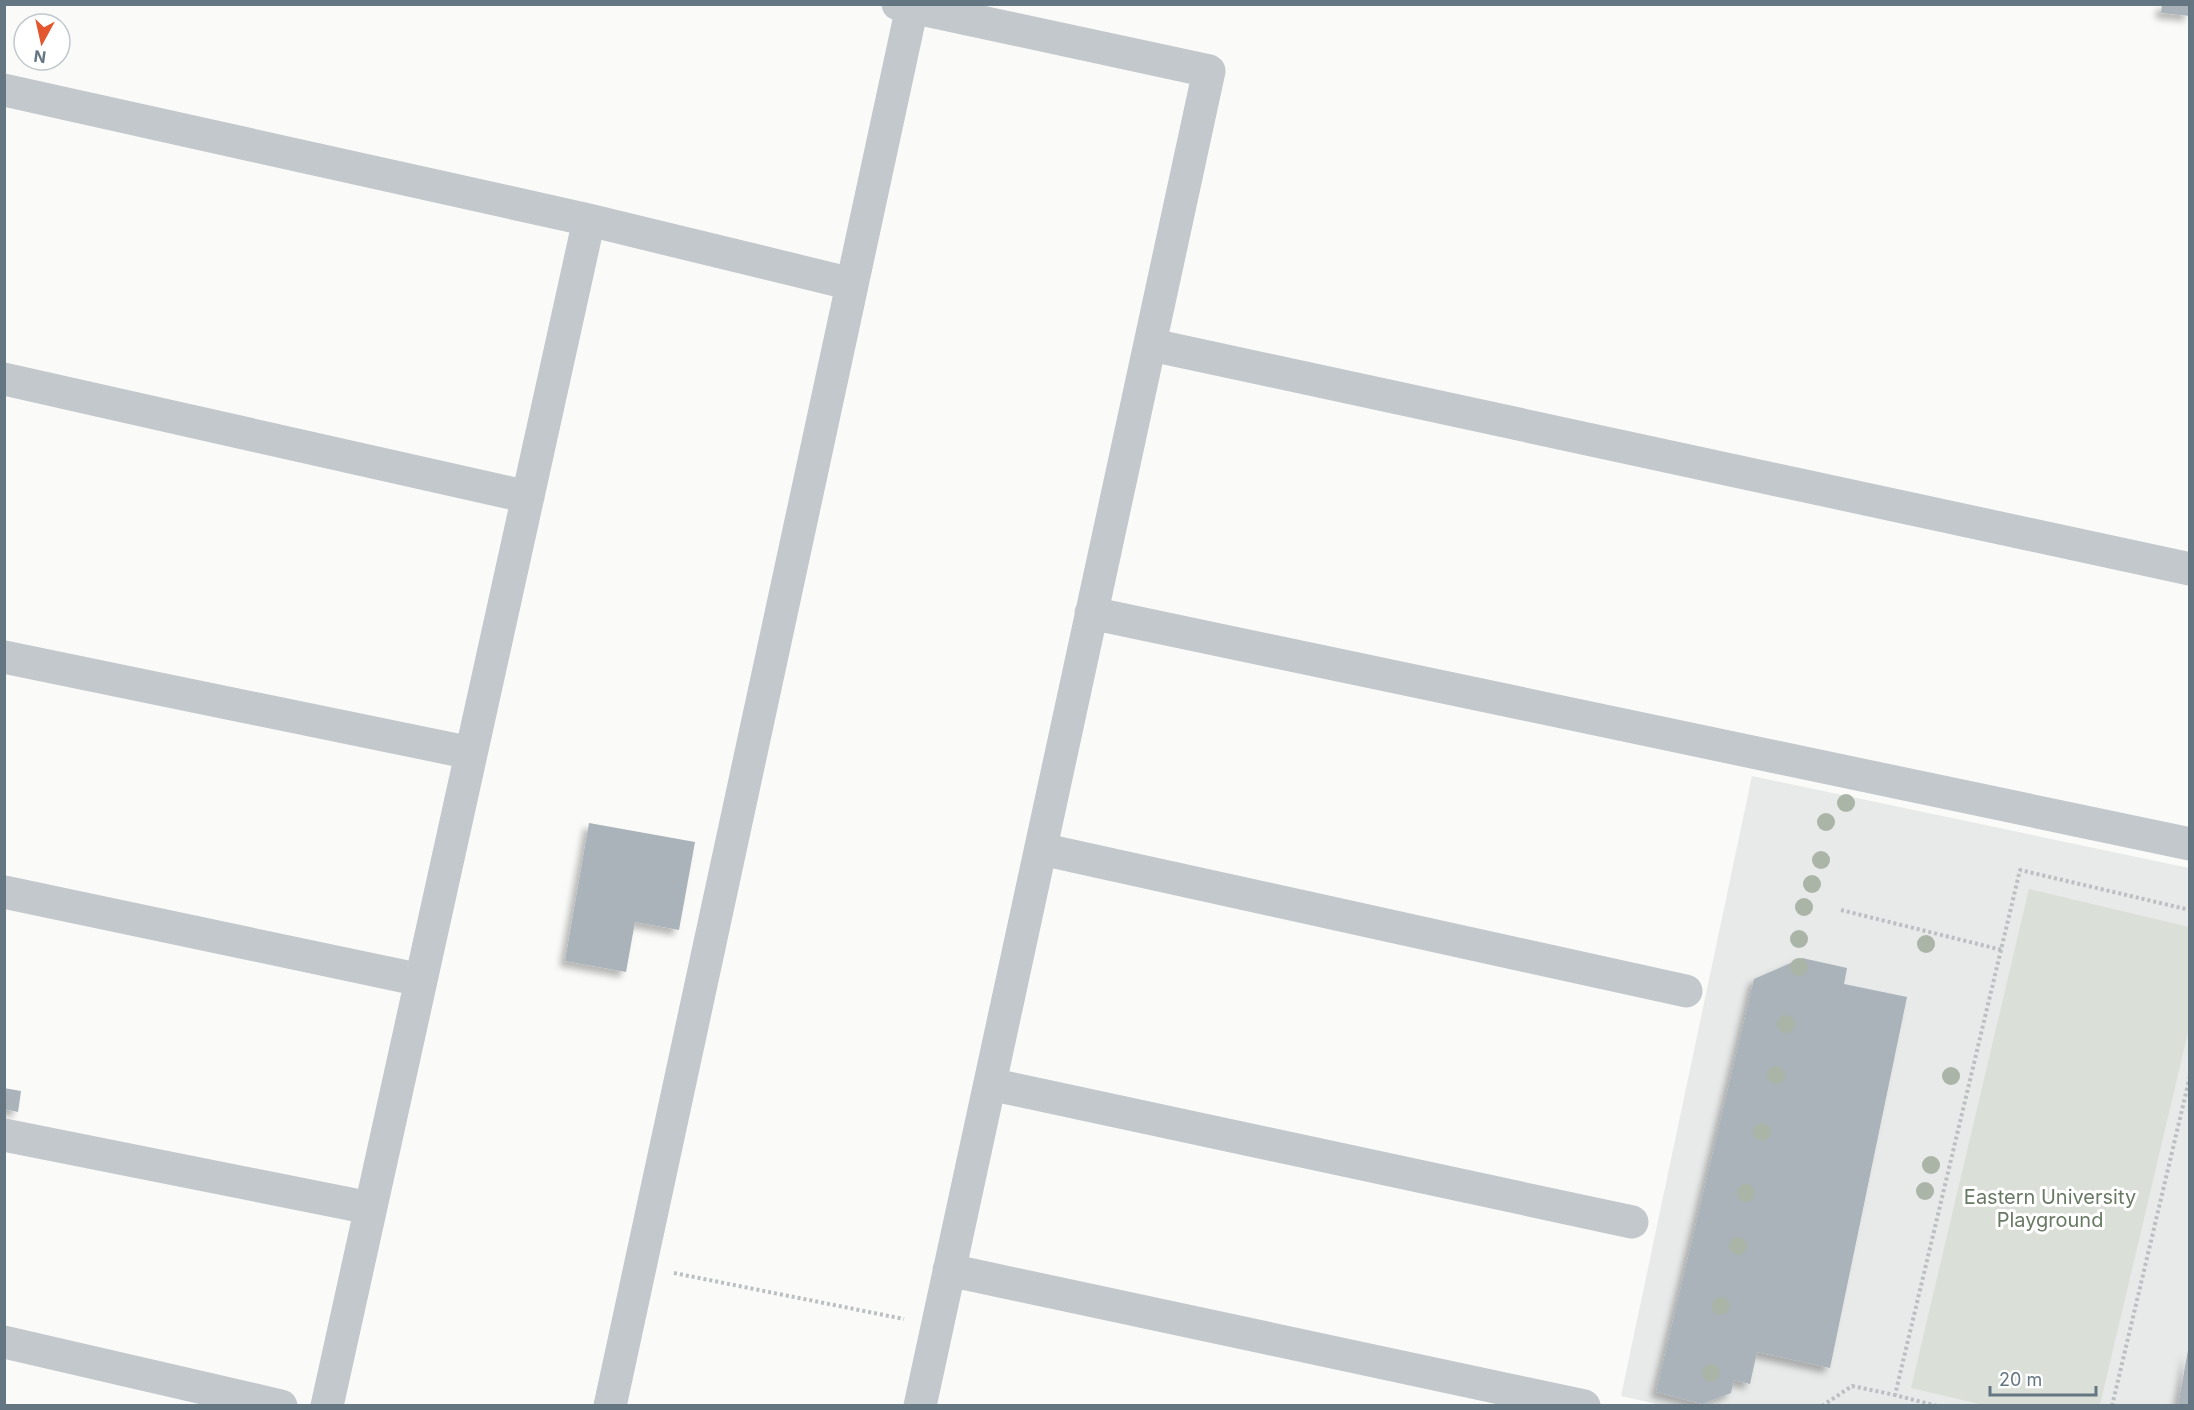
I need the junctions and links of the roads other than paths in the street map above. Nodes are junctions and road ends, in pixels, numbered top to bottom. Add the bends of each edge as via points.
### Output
1 (905, 6) edge
2 (4, 90) edge
3 (589, 220) junction
4 (852, 284) junction
5 (1152, 345) junction
6 (4, 379) edge
7 (528, 497) junction
8 (2190, 569) edge
9 (1091, 613) junction
10 (4, 657) edge
11 (471, 753) junction
12 (2190, 844) edge
13 (1041, 849) junction
14 (4, 892) edge
15 (421, 980) junction
16 (1686, 991) dead end
17 (990, 1084) junction
18 (4, 1136) edge
19 (370, 1208) junction
20 (1632, 1222) dead end
21 (949, 1270) junction
22 (4, 1342) edge
23 (281, 1406) edge
24 (327, 1406) edge
25 (610, 1406) edge
26 (920, 1406) edge
27 (1584, 1406) edge

1 - 4 street
1 - 5 street via 1209,70
2 - 3 street
3 - 4 street
3 - 7 street
4 - 25 street
5 - 8 street
5 - 9 street
6 - 7 street
7 - 11 street
9 - 12 street
9 - 13 street
10 - 11 street
11 - 15 street
13 - 16 street
13 - 17 street
14 - 15 street
15 - 19 street
17 - 20 street
17 - 21 street
18 - 19 street
19 - 24 street
21 - 26 street
21 - 27 street
22 - 23 street

